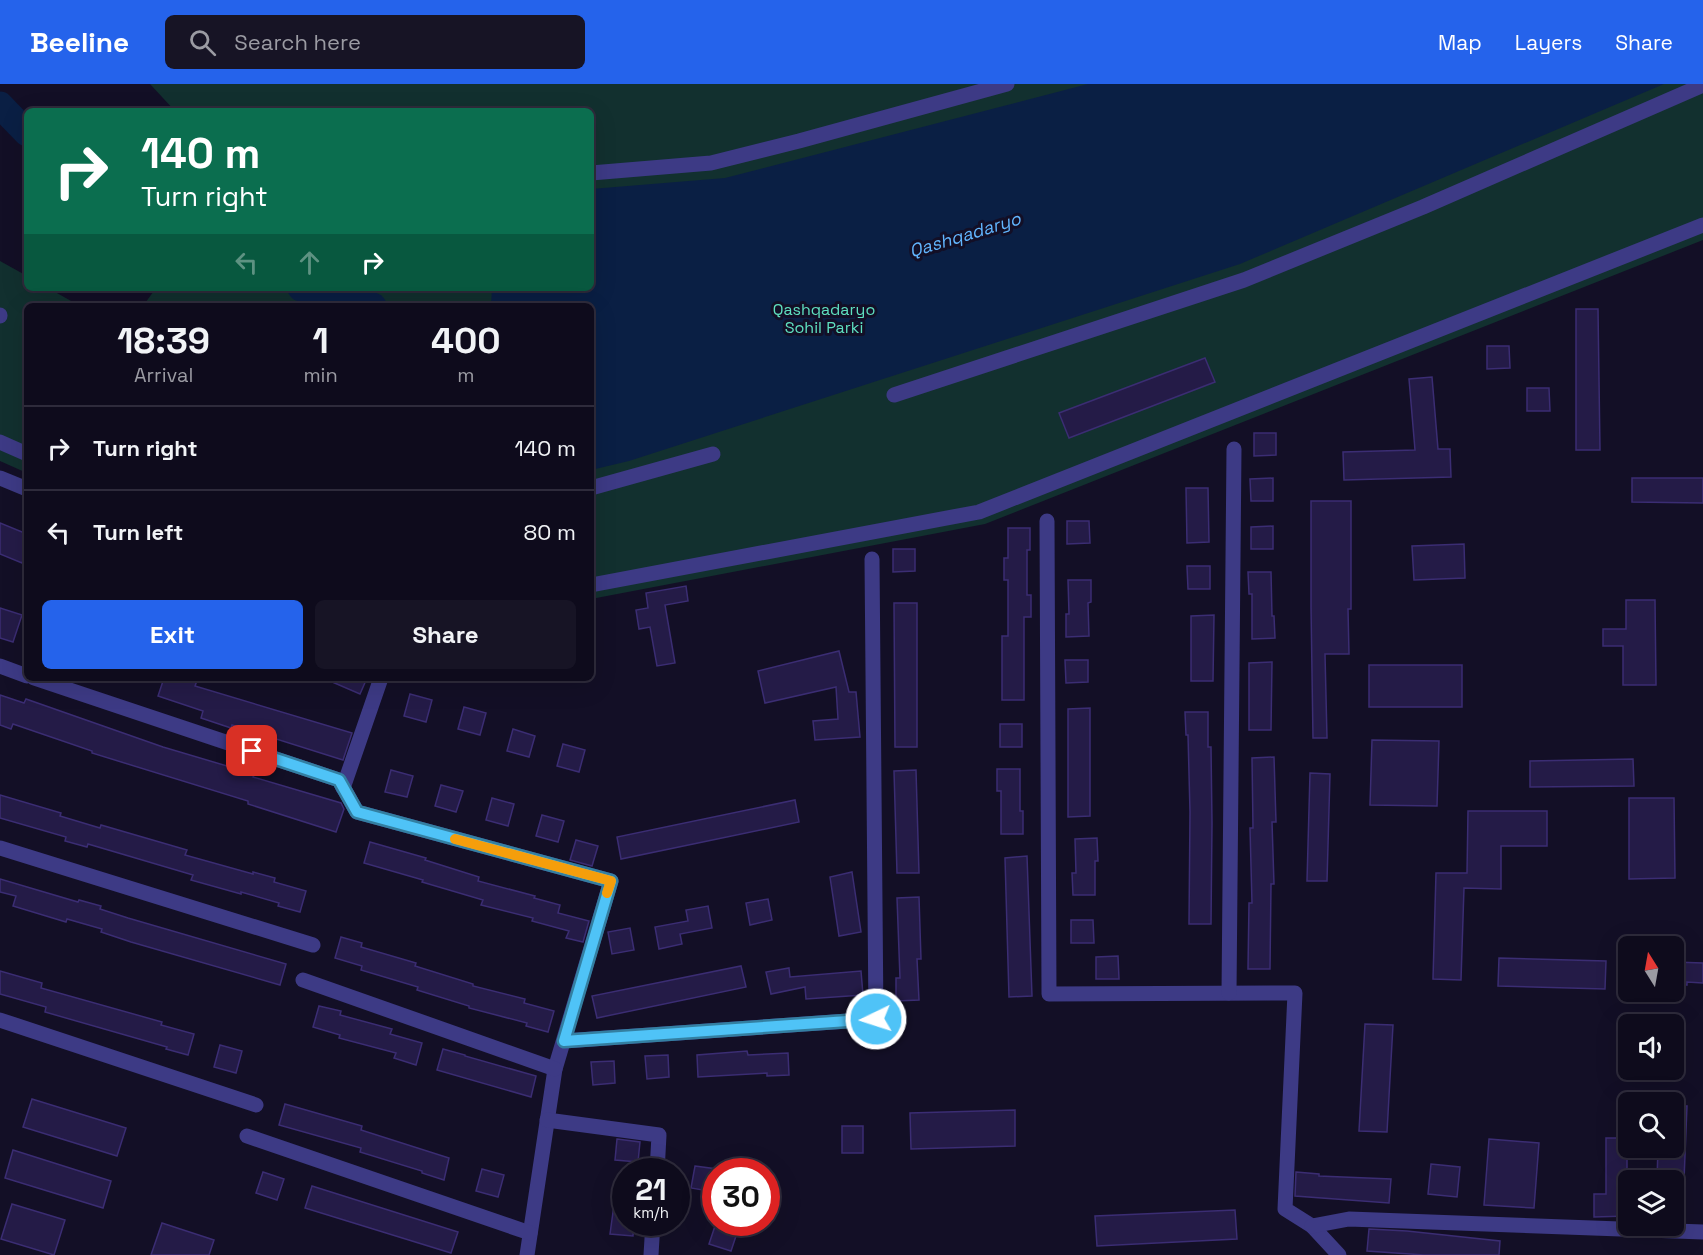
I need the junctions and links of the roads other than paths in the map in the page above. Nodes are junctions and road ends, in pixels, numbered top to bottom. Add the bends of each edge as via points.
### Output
1 (1007, 84) edge
2 (1703, 85) edge
3 (594, 173) edge
4 (1703, 225) edge
5 (894, 395) dead end
6 (0, 442) edge
7 (1234, 449) dead end
8 (24, 453) edge
9 (713, 453) dead end
10 (0, 478) edge
11 (594, 487) edge
12 (24, 488) edge
13 (1047, 521) dead end
14 (872, 559) dead end
15 (594, 584) edge
16 (0, 666) edge
17 (24, 674) edge
18 (43, 681) edge
19 (380, 681) edge
20 (343, 788) junction
21 (0, 848) edge
22 (313, 945) dead end
23 (303, 980) dead end
24 (1229, 993) junction
25 (0, 1020) edge
26 (564, 1041) junction
27 (555, 1070) junction
28 (256, 1105) dead end
29 (547, 1120) junction
30 (248, 1136) dead end
31 (658, 1158) edge
32 (1312, 1226) junction
33 (1703, 1232) edge
34 (530, 1233) junction
35 (652, 1236) edge
36 (527, 1255) edge
37 (651, 1255) edge
38 (1339, 1255) edge

1 - 3 street via 711,163
2 - 5 street via 1424,207 1244,280
4 - 15 street via 979,512
6 - 8 street
7 - 24 street
9 - 11 street
10 - 12 street
13 - 24 street via 1049,994
14 - 26 street via 876,1019
16 - 17 street
18 - 20 street via 339,780
19 - 20 street
20 - 26 street via 357,812 611,881
21 - 22 street
23 - 27 street
24 - 32 street via 1295,993 1285,1209
25 - 28 street
26 - 27 street
27 - 29 street
29 - 31 street via 659,1135
29 - 34 street
30 - 34 street
32 - 33 street via 1349,1219
32 - 38 street
34 - 36 street
35 - 37 street

